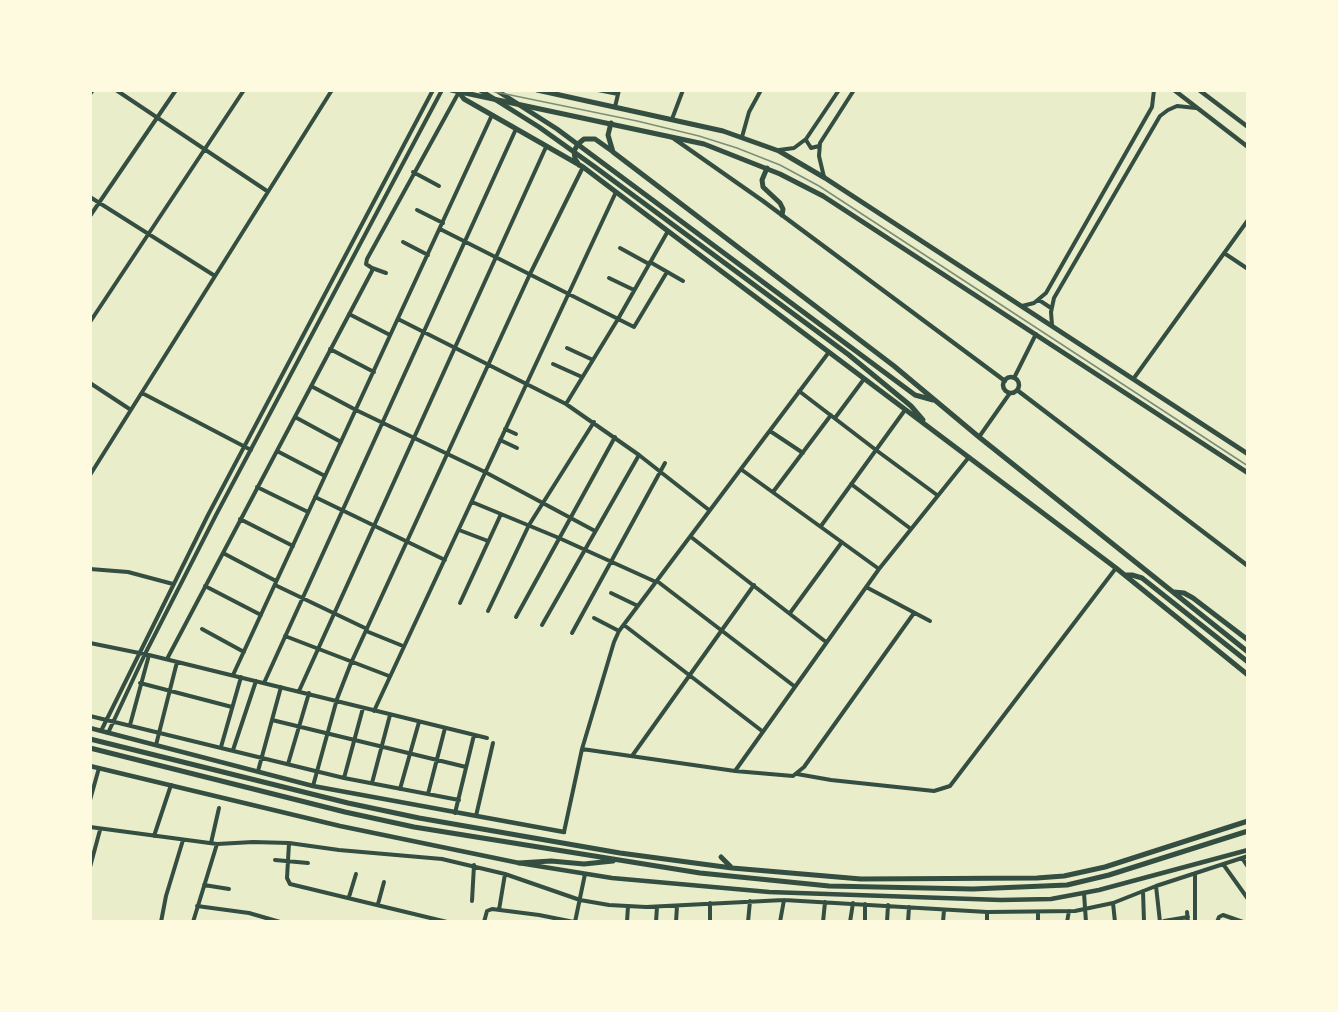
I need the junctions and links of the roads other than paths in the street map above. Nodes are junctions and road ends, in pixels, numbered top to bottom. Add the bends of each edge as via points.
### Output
1 (93, 90) edge
2 (116, 90) edge
3 (176, 90) edge
4 (244, 90) edge
5 (332, 90) edge
6 (433, 90) edge
7 (441, 90) edge
8 (451, 90) edge
9 (480, 90) edge
10 (496, 90) edge
11 (537, 90) edge
12 (598, 90) edge
13 (683, 90) edge
14 (761, 90) edge
15 (839, 90) edge
16 (854, 90) edge
17 (1154, 90) edge
18 (1173, 90) edge
19 (1199, 90) edge
20 (459, 92) junction
21 (560, 92) edge
22 (618, 92) edge
23 (90, 94) edge
24 (425, 105) junction
25 (615, 107) junction
26 (1197, 108) junction
27 (431, 109) junction
28 (492, 116) junction
29 (157, 118) junction
30 (672, 119) junction
31 (611, 123) junction
32 (1248, 127) edge
33 (516, 129) junction
34 (669, 135) junction
35 (742, 137) junction
36 (806, 139) junction
37 (819, 146) junction
38 (546, 147) junction
39 (1248, 147) edge
40 (779, 150) junction
41 (205, 151) junction
42 (613, 152) junction
43 (583, 167) junction
44 (767, 168) junction
45 (413, 172) junction
46 (825, 178) junction
47 (439, 186) dead end
48 (267, 191) junction
49 (616, 192) junction
50 (90, 197) edge
51 (99, 203) junction
52 (417, 210) dead end
53 (782, 215) junction
54 (90, 216) edge
55 (1248, 220) edge
56 (443, 223) junction
57 (440, 229) junction
58 (668, 231) junction
59 (148, 234) junction
60 (464, 241) junction
61 (402, 242) dead end
62 (620, 248) dead end
63 (1224, 253) junction
64 (428, 255) junction
65 (496, 258) junction
66 (649, 263) junction
67 (372, 268) junction
68 (1248, 269) edge
69 (667, 272) junction
70 (386, 273) dead end
71 (530, 274) junction
72 (215, 276) junction
73 (609, 278) dead end
74 (683, 281) dead end
75 (634, 290) junction
76 (567, 293) junction
77 (1039, 300) junction
78 (1022, 306) junction
79 (1051, 308) junction
80 (349, 314) junction
81 (398, 319) junction
82 (618, 319) junction
83 (90, 322) edge
84 (1052, 326) junction
85 (423, 331) junction
86 (1036, 334) junction
87 (390, 335) junction
88 (455, 347) junction
89 (567, 348) dead end
90 (330, 349) junction
91 (829, 352) junction
92 (593, 360) junction
93 (488, 364) junction
94 (553, 364) dead end
95 (374, 372) junction
96 (582, 377) junction
97 (1014, 378) junction
98 (1134, 378) junction
99 (864, 379) junction
100 (1005, 381) junction
101 (90, 383) edge
102 (526, 383) junction
103 (311, 386) junction
104 (1017, 390) junction
105 (799, 391) junction
106 (142, 393) junction
107 (1010, 393) junction
108 (935, 400) junction
109 (566, 404) junction
110 (131, 410) junction
111 (356, 410) junction
112 (905, 410) junction
113 (295, 417) junction
114 (833, 417) junction
115 (381, 422) junction
116 (594, 422) junction
117 (925, 424) junction
118 (505, 429) junction
119 (770, 431) junction
120 (516, 434) dead end
121 (615, 437) junction
122 (979, 437) junction
123 (413, 438) junction
124 (500, 440) junction
125 (341, 442) junction
126 (245, 447) junction
127 (517, 448) dead end
128 (251, 450) junction
129 (876, 450) junction
130 (278, 451) junction
131 (802, 453) junction
132 (447, 454) junction
133 (1248, 454) edge
134 (639, 455) junction
135 (969, 457) junction
136 (665, 463) dead end
137 (742, 470) junction
138 (660, 471) junction
139 (485, 472) junction
140 (1248, 473) edge
141 (90, 475) edge
142 (325, 476) junction
143 (851, 484) junction
144 (257, 487) junction
145 (773, 492) junction
146 (937, 495) junction
147 (315, 497) junction
148 (472, 502) junction
149 (543, 503) junction
150 (341, 510) junction
151 (710, 510) junction
152 (308, 512) junction
153 (501, 514) junction
154 (570, 518) junction
155 (240, 519) junction
156 (373, 525) junction
157 (529, 525) junction
158 (821, 526) junction
159 (911, 529) junction
160 (459, 530) junction
161 (595, 531) junction
162 (691, 537) junction
163 (559, 538) junction
164 (488, 541) junction
165 (406, 542) junction
166 (842, 542) junction
167 (292, 546) junction
168 (585, 550) junction
169 (223, 553) junction
170 (445, 560) junction
171 (611, 561) junction
172 (1248, 566) edge
173 (1116, 568) junction
174 (90, 569) edge
175 (879, 569) junction
176 (1125, 575) junction
177 (656, 581) junction
178 (276, 583) junction
179 (173, 584) junction
180 (754, 585) junction
181 (205, 586) junction
182 (866, 587) junction
183 (1172, 592) junction
184 (611, 593) dead end
185 (301, 597) junction
186 (460, 603) dead end
187 (638, 606) junction
188 (489, 611) dead end
189 (334, 613) junction
190 (914, 613) junction
191 (790, 614) junction
192 (261, 615) junction
193 (516, 617) dead end
194 (594, 618) dead end
195 (930, 621) dead end
196 (542, 625) dead end
197 (624, 625) junction
198 (202, 630) dead end
199 (366, 630) junction
200 (722, 630) junction
201 (620, 631) junction
202 (572, 633) dead end
203 (285, 636) junction
204 (1248, 640) edge
205 (826, 642) junction
206 (90, 643) edge
207 (404, 646) junction
208 (317, 649) junction
209 (139, 652) junction
210 (244, 652) junction
211 (1248, 652) edge
212 (147, 654) junction
213 (167, 659) junction
214 (177, 662) junction
215 (1248, 662) edge
216 (351, 663) junction
217 (234, 675) junction
218 (1248, 675) edge
219 (389, 676) junction
220 (689, 676) junction
221 (241, 677) junction
222 (256, 681) junction
223 (264, 682) junction
224 (140, 683) junction
225 (281, 687) junction
226 (794, 687) junction
227 (168, 691) junction
228 (298, 691) junction
229 (309, 693) junction
230 (337, 699) junction
231 (232, 707) junction
232 (363, 708) junction
233 (374, 711) junction
234 (390, 715) junction
235 (90, 716) edge
236 (106, 720) junction
237 (272, 720) junction
238 (114, 721) junction
239 (419, 722) junction
240 (130, 725) junction
241 (299, 727) junction
242 (90, 728) edge
243 (445, 728) junction
244 (101, 731) junction
245 (762, 731) junction
246 (159, 732) junction
247 (108, 733) junction
248 (326, 734) junction
249 (474, 735) junction
250 (487, 738) dead end
251 (90, 739) edge
252 (354, 740) junction
253 (493, 743) dead end
254 (156, 745) junction
255 (221, 747) junction
256 (382, 747) junction
257 (90, 748) edge
258 (582, 749) junction
259 (233, 750) junction
260 (411, 754) junction
261 (632, 756) junction
262 (261, 758) junction
263 (437, 760) junction
264 (288, 764) junction
265 (90, 766) edge
266 (466, 767) junction
267 (99, 768) junction
268 (258, 771) junction
269 (317, 771) junction
270 (735, 771) junction
271 (797, 774) junction
272 (344, 778) junction
273 (372, 783) junction
274 (171, 785) junction
275 (313, 786) junction
276 (400, 789) junction
277 (311, 794) junction
278 (428, 794) junction
279 (459, 800) junction
280 (90, 801) edge
281 (219, 808) dead end
282 (455, 813) junction
283 (476, 817) junction
284 (1248, 821) edge
285 (90, 827) edge
286 (100, 830) junction
287 (1248, 831) edge
288 (564, 832) joint
289 (154, 836) junction
290 (183, 840) junction
291 (210, 843) junction
292 (289, 843) junction
293 (217, 844) junction
294 (1248, 850) edge
295 (1248, 856) edge
296 (721, 857) dead end
297 (1242, 858) junction
298 (275, 860) dead end
299 (617, 860) junction
300 (288, 861) junction
301 (308, 863) dead end
302 (519, 863) junction
303 (1222, 864) junction
304 (474, 865) junction
305 (90, 867) edge
306 (1248, 867) edge
307 (732, 868) junction
308 (1195, 873) junction
309 (356, 874) dead end
310 (505, 874) junction
311 (585, 874) junction
312 (384, 882) dead end
313 (204, 885) junction
314 (1156, 886) junction
315 (230, 889) dead end
316 (1143, 891) junction
317 (1084, 893) junction
318 (349, 897) junction
319 (1248, 898) edge
320 (580, 900) junction
321 (784, 900) junction
322 (472, 901) dead end
323 (750, 902) junction
324 (825, 902) junction
325 (710, 903) junction
326 (853, 903) junction
327 (865, 903) junction
328 (1113, 903) junction
329 (378, 904) junction
330 (888, 905) junction
331 (197, 906) junction
332 (628, 906) junction
333 (677, 906) junction
334 (657, 907) junction
335 (909, 907) junction
336 (499, 910) junction
337 (944, 910) junction
338 (1085, 910) junction
339 (1069, 911) junction
340 (987, 912) junction
341 (1038, 912) junction
342 (1188, 917) edge
343 (433, 920) edge
344 (1162, 921) edge
345 (161, 922) edge
346 (193, 922) edge
347 (280, 922) edge
348 (447, 922) edge
349 (484, 922) edge
350 (574, 922) edge
351 (627, 922) edge
352 (656, 922) edge
353 (676, 922) edge
354 (710, 922) edge
355 (748, 922) edge
356 (780, 922) edge
357 (822, 922) edge
358 (850, 922) edge
359 (865, 922) edge
360 (887, 922) edge
361 (908, 922) edge
362 (943, 922) edge
363 (987, 922) edge
364 (1038, 922) edge
365 (1067, 922) edge
366 (1086, 922) edge
367 (1115, 922) edge
368 (1144, 922) edge
369 (1195, 922) edge
370 (1217, 922) edge
371 (1243, 922) edge

1 - 23 street
2 - 29 street
3 - 29 street
4 - 41 street
5 - 48 street
6 - 24 street
7 - 27 street
8 - 20 main road
9 - 117 main road via 595,167 849,355 915,410
10 - 108 main road via 557,129 915,395
11 - 21 main road
12 - 22 street
13 - 30 street
14 - 35 street
15 - 36 street
16 - 37 street
17 - 77 street via 1152,107
18 - 26 street
19 - 32 street
20 - 28 main road
20 - 31 main road
20 - 45 street
21 - 25 main road
22 - 25 street
24 - 27 street
24 - 126 street
25 - 30 main road
26 - 39 street
26 - 79 street via 1177,106 1160,116
27 - 128 street
28 - 33 main road
28 - 56 street
29 - 41 street
29 - 51 street
30 - 35 main road
31 - 34 main road
31 - 42 main road via 608,135
33 - 38 main road
33 - 60 street
34 - 44 main road
34 - 53 street
35 - 40 main road
36 - 37 street via 811,148
36 - 40 street via 794,148
37 - 46 street
38 - 43 main road
38 - 65 street
40 - 46 main road
41 - 48 street
41 - 59 street
42 - 43 main road via 595,139 584,139 575,147 574,155
42 - 108 main road
43 - 49 main road
43 - 71 street
44 - 53 main road via 763,187 780,203
44 - 86 main road via 823,196
45 - 47 street
45 - 67 street via 367,259 366,264
46 - 78 main road
48 - 72 street
49 - 58 main road
49 - 76 street
50 - 51 street
51 - 54 street
51 - 59 street
52 - 56 street
53 - 100 street
55 - 63 street
56 - 57 street
57 - 60 street
57 - 64 street
58 - 66 street
58 - 91 main road
59 - 72 street
59 - 83 street
60 - 65 street
60 - 85 street
61 - 64 street
62 - 66 street
63 - 68 street
63 - 98 street
64 - 81 street
65 - 71 street
65 - 88 street
66 - 69 street
66 - 75 street
67 - 70 street
67 - 80 street
69 - 74 street
69 - 82 street via 635,327
71 - 76 street
71 - 93 street
72 - 106 street
73 - 75 street
75 - 82 street
76 - 82 street
76 - 102 street
77 - 78 street
77 - 79 street
78 - 84 main road
79 - 84 street
80 - 87 street
80 - 90 street
81 - 85 street
81 - 87 street
82 - 92 street
84 - 98 main road
85 - 88 street
85 - 115 street
86 - 97 street
86 - 140 main road
87 - 95 street
88 - 93 street
88 - 123 street
89 - 92 street
90 - 95 street
90 - 103 street
91 - 99 main road
91 - 105 street
92 - 96 street
93 - 102 street
93 - 132 street
94 - 96 street
95 - 111 street
96 - 109 street
97 - 100 street
97 - 104 street
98 - 133 main road
99 - 112 main road
99 - 114 street
100 - 107 street via 1004,389
101 - 110 street
102 - 109 street
102 - 118 street
103 - 111 street
103 - 113 street
104 - 107 street
104 - 172 street
105 - 114 street
105 - 119 street
106 - 110 street
106 - 126 street
107 - 122 street
108 - 122 main road
109 - 116 street
110 - 141 street
111 - 115 street
111 - 125 street
112 - 117 main road
112 - 129 street
113 - 125 street
113 - 130 street
114 - 129 street
114 - 131 street
115 - 123 street
115 - 150 street
116 - 121 street
116 - 149 street
117 - 135 main road
118 - 120 street
118 - 124 street
119 - 131 street
119 - 137 street
121 - 134 street
121 - 154 street
122 - 183 main road
123 - 132 street
123 - 156 street
124 - 127 street
124 - 139 street
125 - 142 street
126 - 128 street
126 - 179 street
128 - 212 street
129 - 143 street
129 - 146 street
130 - 142 street
130 - 144 street
131 - 145 street
132 - 139 street
132 - 165 street
134 - 138 street
134 - 161 street
135 - 146 street
135 - 173 main road
136 - 138 street
137 - 145 street
137 - 151 street
138 - 151 street
138 - 171 street
139 - 148 street
139 - 149 street
142 - 147 street
143 - 158 street
143 - 159 street
144 - 152 street
144 - 155 street
145 - 158 street
146 - 159 street
147 - 150 street
147 - 152 street
148 - 153 street
148 - 160 street
149 - 154 street
149 - 157 street
150 - 156 street
150 - 185 street
151 - 162 street
152 - 167 street
153 - 157 street
153 - 164 street
154 - 161 street
154 - 163 street
155 - 167 street
155 - 169 street
156 - 165 street
156 - 189 street
157 - 163 street
157 - 188 street
158 - 166 street
159 - 175 street
160 - 164 street
160 - 170 street
161 - 168 street
162 - 177 street
162 - 180 street
163 - 168 street
163 - 193 street
164 - 186 street
165 - 170 street
165 - 199 street
166 - 175 street
166 - 191 street
167 - 178 street
168 - 171 street
168 - 196 street
169 - 178 street
169 - 181 street
170 - 207 street
171 - 177 street
171 - 202 street
173 - 176 main road
173 - 271 street via 950,786 934,791
174 - 179 street via 128,572
175 - 182 street
176 - 215 main road via 1142,578
176 - 218 main road
177 - 187 street
177 - 200 street
178 - 185 street
178 - 192 street
179 - 209 street
180 - 191 street
180 - 200 street
181 - 192 street
181 - 213 street
182 - 190 street
182 - 205 street
183 - 204 main road via 1193,598
183 - 211 main road
184 - 187 street
185 - 189 street
185 - 203 street
187 - 197 street
189 - 199 street
189 - 208 street
190 - 195 street
190 - 271 street
191 - 205 street
192 - 210 street
194 - 201 street
197 - 201 street
197 - 220 street
198 - 210 street
199 - 207 street
199 - 216 street
200 - 220 street
200 - 226 street
201 - 258 street
203 - 208 street
203 - 223 street
205 - 226 street
206 - 209 street
207 - 219 street
208 - 216 street
208 - 228 street
209 - 212 street
209 - 236 street
210 - 217 street
212 - 213 street
212 - 224 street
212 - 238 street
213 - 214 street
214 - 217 street
214 - 227 street
216 - 219 street
216 - 230 street
217 - 221 street
219 - 233 street
220 - 245 street
220 - 261 street
221 - 222 street
221 - 231 street
222 - 223 street
222 - 259 street
223 - 225 street
224 - 227 street
224 - 240 street
225 - 228 street
225 - 237 street
226 - 245 street
227 - 231 street
227 - 246 street
228 - 229 street
229 - 230 street
229 - 241 street
230 - 232 street
230 - 248 street
231 - 255 street
232 - 233 street
232 - 252 street
233 - 234 street
234 - 239 street
234 - 256 street
235 - 236 street
236 - 238 street
236 - 244 street
237 - 241 street
237 - 262 street
238 - 240 street
238 - 247 street
239 - 243 street
239 - 260 street
240 - 246 street
241 - 248 street
241 - 264 street
242 - 244 street
243 - 249 street
243 - 263 street
244 - 247 street
245 - 270 street
246 - 254 street
246 - 255 street
247 - 254 street
248 - 252 street
248 - 269 street
249 - 250 street
249 - 266 street
251 - 277 main road
252 - 256 street
252 - 272 street
253 - 283 street
254 - 268 street
255 - 259 street
256 - 260 street
256 - 273 street
257 - 299 main road via 345,812
258 - 261 street
258 - 288 street
259 - 262 street
260 - 263 street
260 - 276 street
261 - 270 street
262 - 264 street
262 - 268 street
263 - 266 street
263 - 278 street
264 - 269 street
265 - 267 street
266 - 279 street
267 - 274 street
267 - 280 street
268 - 275 street
269 - 272 street
269 - 275 street
270 - 271 street via 788,777
272 - 273 street
273 - 276 street
274 - 289 street
274 - 302 street via 340,826
275 - 277 main road
275 - 282 street
276 - 278 street
277 - 307 main road via 471,828
278 - 279 street
279 - 282 street
281 - 291 street
282 - 283 street
283 - 288 street
284 - 307 main road via 1105,867 1051,877 884,880
285 - 286 street
286 - 289 street
286 - 305 street
287 - 299 main road via 1095,879 1036,888 829,886
289 - 290 street
290 - 291 street
290 - 345 street
291 - 293 street
292 - 293 street
292 - 300 street
292 - 304 street
293 - 313 street
294 - 317 street
295 - 297 street
296 - 307 main road
297 - 303 street
297 - 306 street
298 - 300 street
299 - 302 main road via 592,864
300 - 301 street
300 - 318 street via 290,884
302 - 311 street
303 - 308 street
303 - 319 street
304 - 310 street
304 - 322 street
308 - 314 street
308 - 369 street
309 - 318 street
310 - 320 street
310 - 336 street
311 - 317 street via 770,892 1001,900 1051,899
311 - 320 street
312 - 329 street
313 - 315 street
313 - 331 street
314 - 316 street
314 - 344 street
316 - 328 street
316 - 368 street
317 - 338 street
318 - 329 street
320 - 332 street
320 - 350 street
321 - 323 street
321 - 324 street
321 - 356 street
323 - 325 street
323 - 355 street
324 - 326 street
324 - 357 street
325 - 333 street
325 - 354 street
326 - 327 street
326 - 358 street
327 - 330 street
327 - 359 street
328 - 338 street
328 - 367 street
329 - 343 street
330 - 335 street
330 - 360 street
331 - 346 street
331 - 347 street
332 - 334 street
332 - 351 street
333 - 334 street
333 - 353 street
334 - 352 street
335 - 337 street
335 - 361 street
336 - 349 street via 487,911
336 - 350 street
337 - 340 street
337 - 362 street
338 - 339 street
338 - 366 street
339 - 341 street
339 - 365 street
340 - 341 street
340 - 363 street
341 - 364 street
342 - 344 street
343 - 348 street
370 - 371 street via 1223,915

